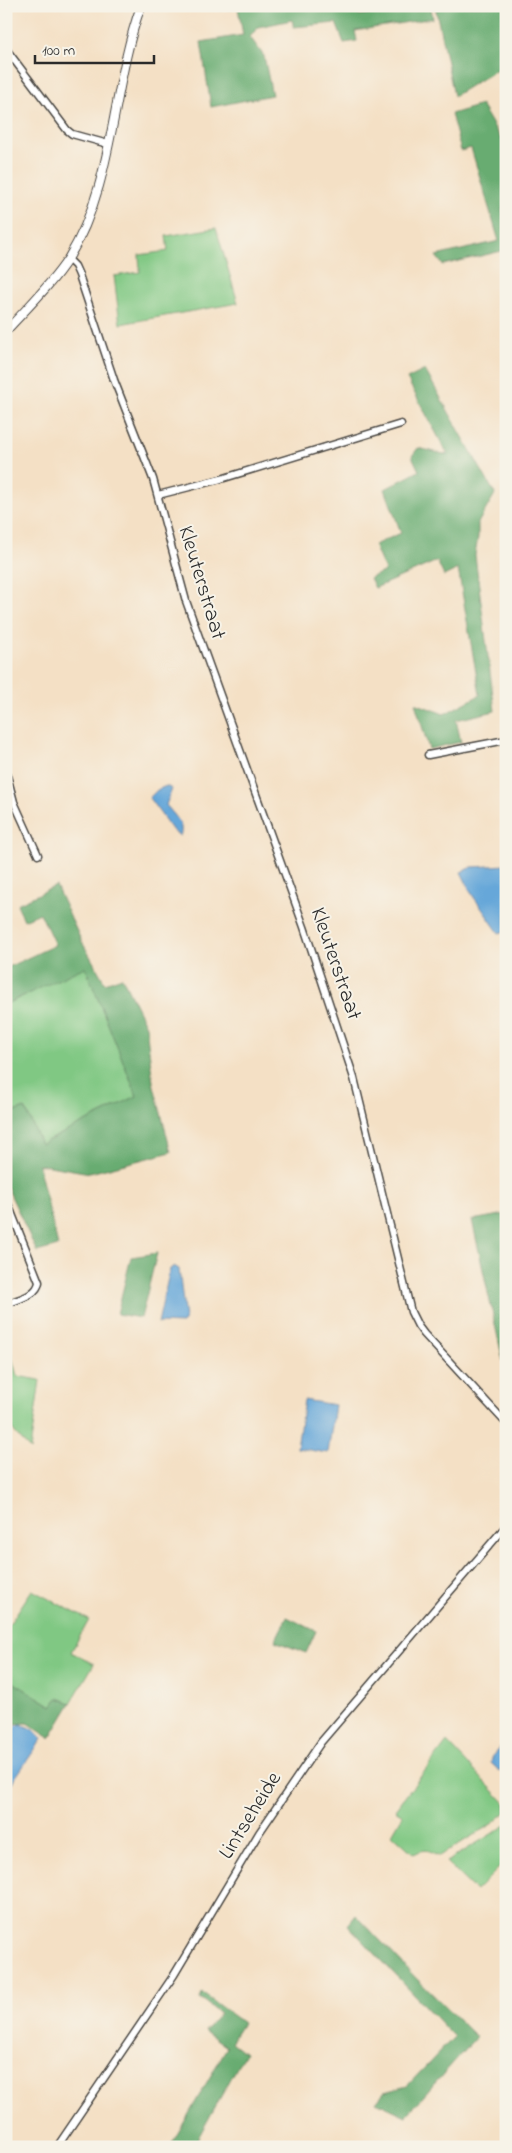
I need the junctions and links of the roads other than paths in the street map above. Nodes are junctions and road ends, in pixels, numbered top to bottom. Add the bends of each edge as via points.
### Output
1 (141, 6) edge
2 (6, 49) edge
3 (108, 144) junction
4 (68, 259) junction
5 (6, 331) edge
6 (401, 424) dead end
7 (158, 495) junction
8 (506, 740) edge
9 (428, 756) dead end
10 (6, 772) edge
11 (38, 855) dead end
12 (6, 1199) edge
13 (6, 1304) edge
14 (506, 1423) edge
15 (506, 1526) edge
16 (57, 2147) edge

1 - 3 street via 131,32
2 - 3 street via 67,130
3 - 4 street via 92,208
4 - 5 street
4 - 7 street, Kleuterstraat via 79,275 114,380
6 - 7 street
7 - 14 street, Kleuterstraat via 186,601 304,927 354,1078 411,1312 424,1334
8 - 9 street
10 - 11 street via 14,802
12 - 13 street via 39,1282 33,1293
15 - 16 street, Lintseheide via 321,1742 259,1833 174,1975

